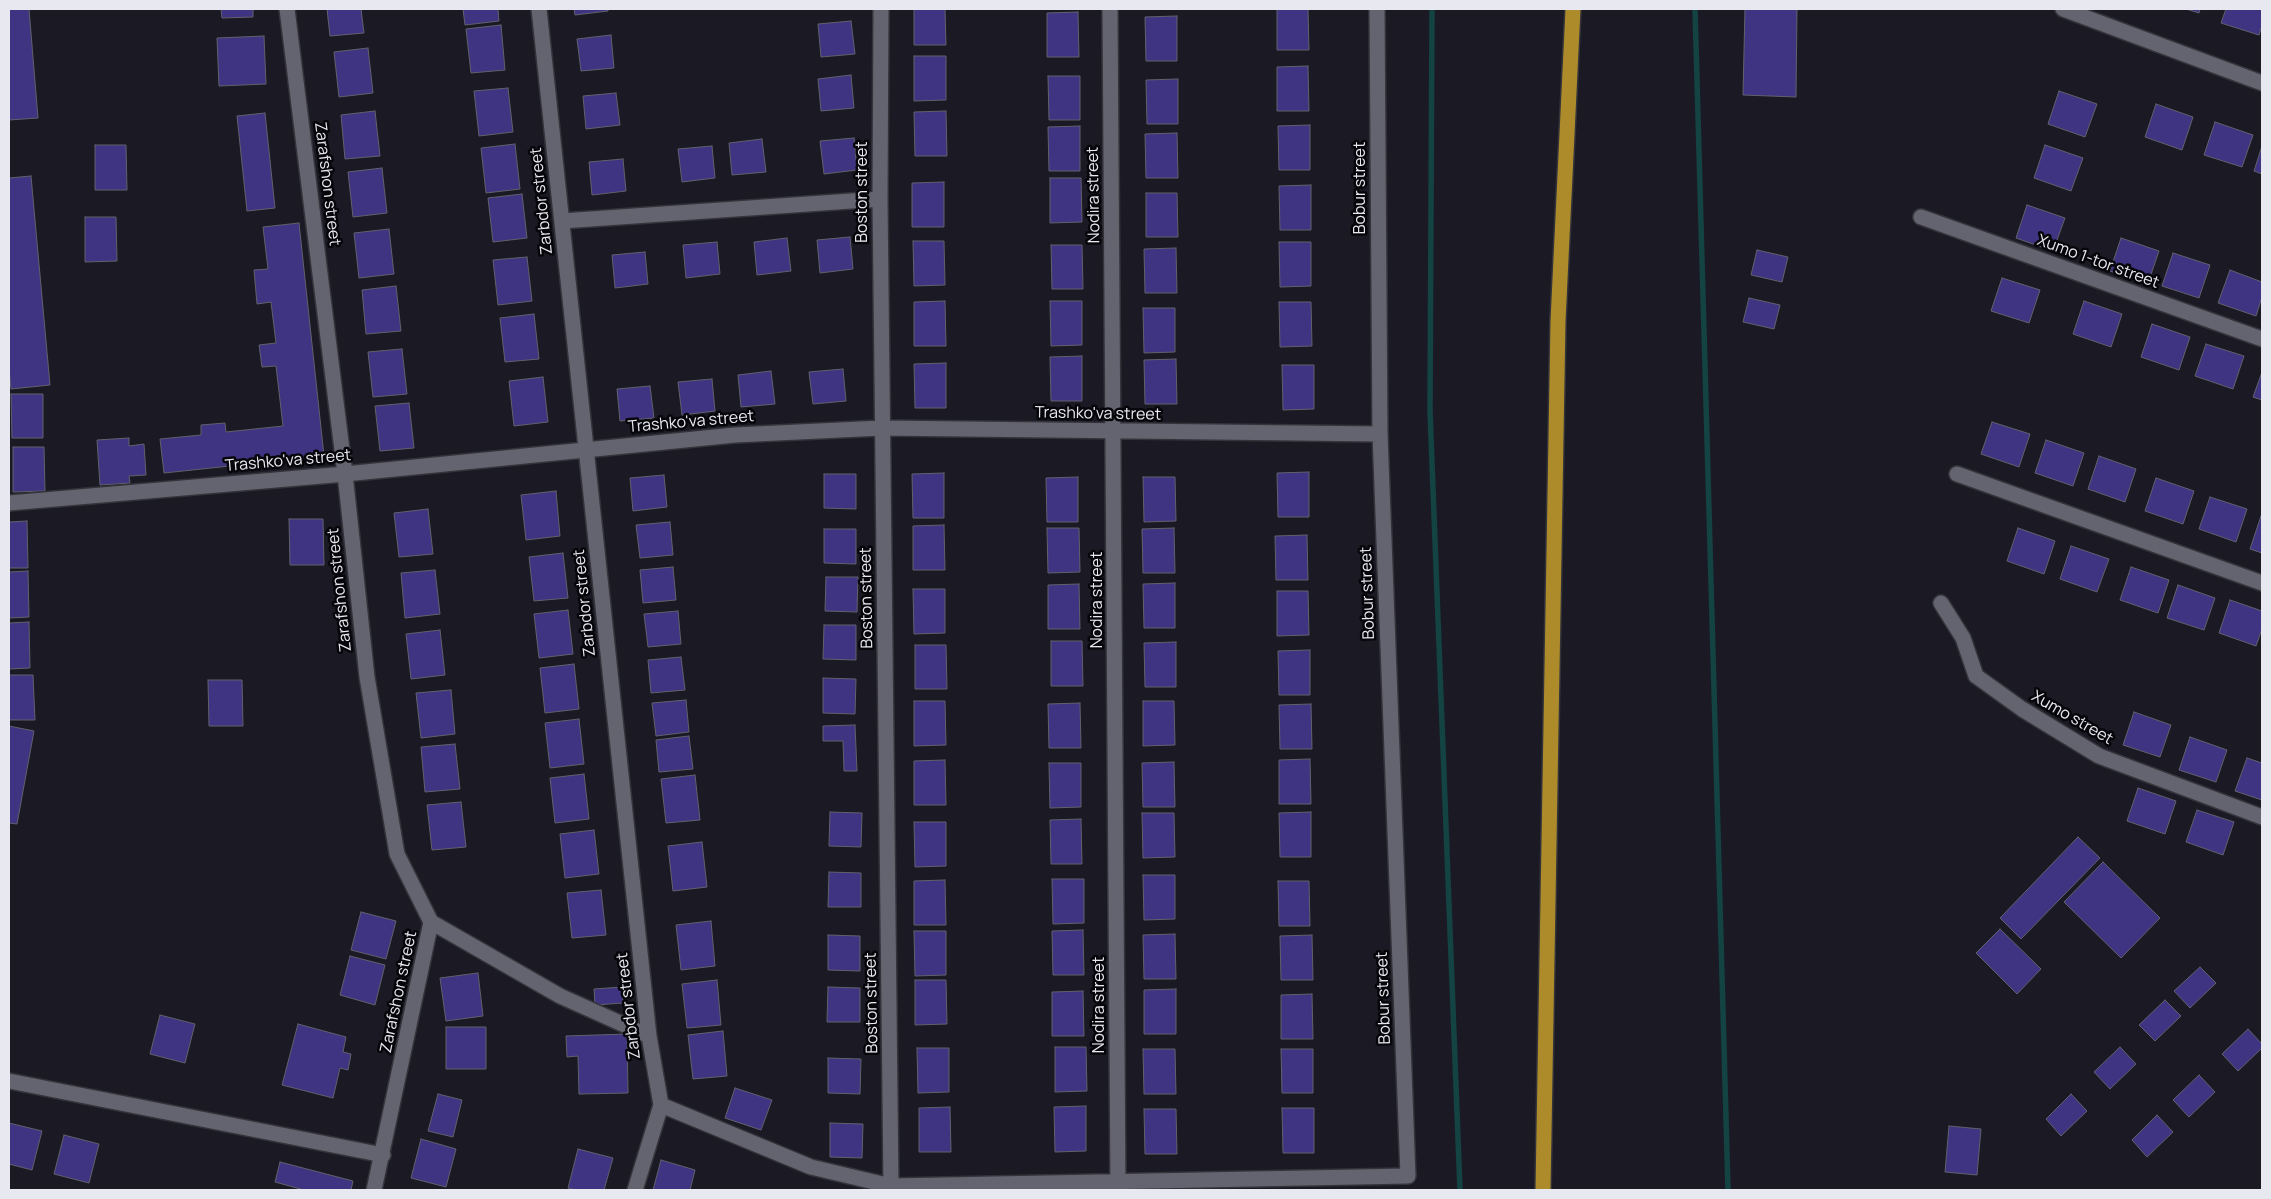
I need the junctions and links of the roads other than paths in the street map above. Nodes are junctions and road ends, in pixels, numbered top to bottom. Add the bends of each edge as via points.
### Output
1 (287, 9) edge
2 (539, 9) edge
3 (881, 9) edge
4 (1110, 9) edge
5 (1377, 9) edge
6 (1573, 9) edge
7 (2064, 9) edge
8 (2262, 83) edge
9 (880, 199) junction
10 (1921, 217) dead end
11 (562, 221) junction
12 (2262, 339) edge
13 (882, 428) junction
14 (1114, 432) junction
15 (1380, 434) junction
16 (586, 448) junction
17 (345, 474) junction
18 (1957, 474) dead end
19 (9, 503) edge
20 (2262, 583) edge
21 (1940, 603) dead end
22 (2262, 817) edge
23 (431, 922) junction
24 (649, 1036) junction
25 (9, 1081) edge
26 (660, 1105) junction
27 (383, 1155) junction
28 (891, 1186) junction
29 (1118, 1187) edge
30 (374, 1190) edge
31 (635, 1190) edge
32 (1543, 1190) edge

1 - 17 street, Zarafshon street
2 - 11 street, Zarbdor street
3 - 9 street, Boston street
4 - 14 street, Nodira street
5 - 15 street, Bobur street
6 - 32 highway via 1558,321
7 - 8 street
9 - 11 street
9 - 13 street, Boston street
10 - 12 street, Xumo 1-tor street
11 - 16 street, Zarbdor street
13 - 14 street, Trashko'va street
13 - 16 street, Trashko'va street via 735,435
13 - 28 street, Boston street
14 - 15 street, Trashko'va street
14 - 29 street, Nodira street
15 - 29 street, Bobur street via 1408,1176
16 - 17 street, Trashko'va street
16 - 24 street, Zarbdor street
17 - 19 street, Trashko'va street
17 - 23 street, Zarafshon street via 367,677 397,854
18 - 20 street
21 - 22 street, Xumo street via 1963,638 1976,676 2022,709 2099,756
23 - 24 street via 560,996
23 - 27 street, Zarafshon street
24 - 26 street, Zarbdor street
25 - 27 street
26 - 28 street via 811,1167
26 - 31 street, Zarbdor street
27 - 30 street, Zarafshon street
28 - 29 street

